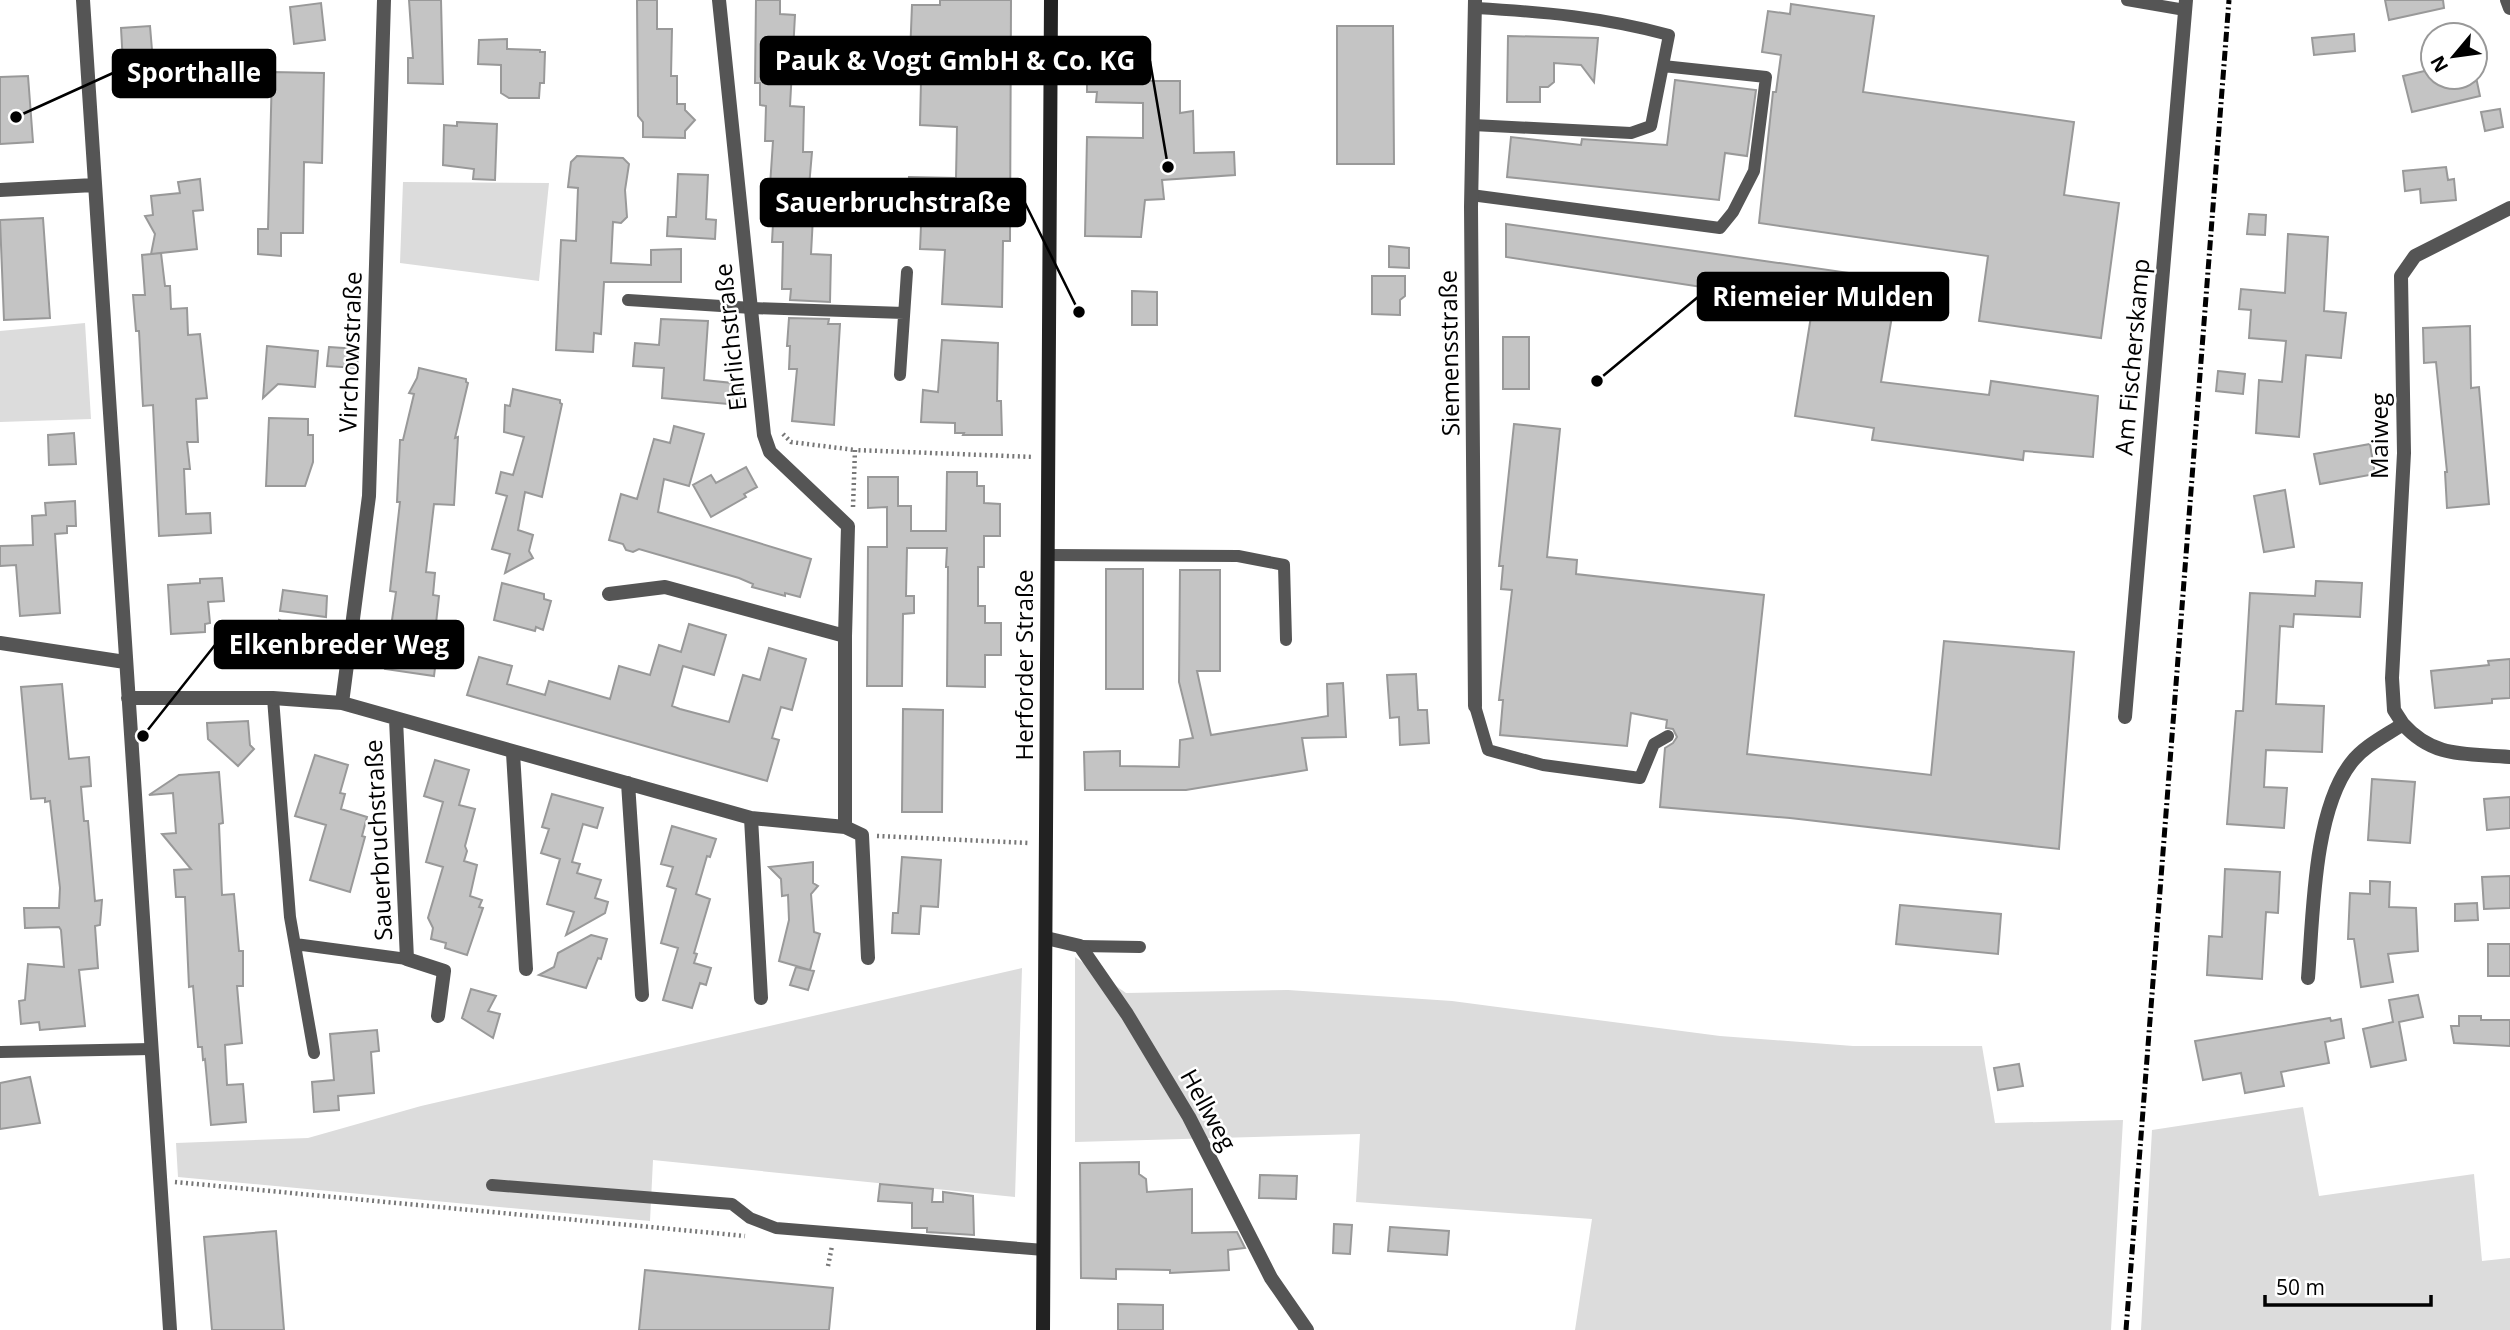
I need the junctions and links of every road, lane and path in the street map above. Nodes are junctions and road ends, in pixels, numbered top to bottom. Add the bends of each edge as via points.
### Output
1 (83, 0) edge
2 (384, 0) edge
3 (719, 0) edge
4 (1051, 0) edge
5 (2127, 0) edge
6 (2507, 0) edge
7 (1476, 4) edge
8 (2185, 5) edge
9 (2510, 8) edge
10 (1663, 66) junction
11 (1473, 125) junction
12 (94, 185) junction
13 (0, 190) edge
14 (1471, 195) junction
15 (2510, 208) edge
16 (906, 272) dead end
17 (628, 300) dead end
18 (752, 308) junction
19 (904, 313) junction
20 (900, 375) dead end
21 (764, 435) junction
22 (855, 450) junction
23 (1048, 458) junction
24 (848, 526) junction
25 (1048, 555) junction
26 (609, 594) dead end
27 (845, 636) junction
28 (1286, 640) dead end
29 (0, 643) edge
30 (125, 662) junction
31 (128, 698) junction
32 (273, 698) junction
33 (342, 703) junction
34 (1475, 706) joint
35 (2125, 717) dead end
36 (396, 719) junction
37 (2403, 724) junction
38 (1668, 736) dead end
39 (513, 753) junction
40 (2510, 757) edge
41 (628, 783) junction
42 (751, 818) junction
43 (845, 827) junction
44 (862, 835) junction
45 (1046, 844) junction
46 (1046, 937) junction
47 (295, 944) junction
48 (1080, 946) junction
49 (1140, 947) dead end
50 (868, 958) dead end
51 (407, 959) junction
52 (526, 969) dead end
53 (2308, 978) dead end
54 (642, 995) dead end
55 (761, 998) dead end
56 (438, 1016) dead end
57 (150, 1049) junction
58 (0, 1052) edge
59 (314, 1053) dead end
60 (160, 1181) junction
61 (492, 1185) dead end
62 (750, 1237) dead end
63 (832, 1244) dead end
64 (1044, 1250) junction
65 (828, 1266) dead end
66 (170, 1330) edge
67 (1044, 1330) edge
68 (1307, 1330) edge

1 - 12 street
2 - 33 street, Virchowstraße via 369,496
3 - 18 street, Ehrlichstraße
4 - 23 main road, Herforder Straße
5 - 8 lane
6 - 9 street
7 - 10 lane via 1565,14 1669,35
7 - 11 street, Siemensstraße
8 - 35 street, Am Fischerskamp
10 - 11 lane via 1651,127 1631,132
10 - 14 lane via 1766,77 1754,171 1720,228
11 - 14 street, Siemensstraße
12 - 13 street
12 - 30 street
14 - 34 street, Siemensstraße
15 - 37 street, Maiweg via 2416,256 2401,276 2404,453 2392,678 2395,710
16 - 19 lane
17 - 18 lane
18 - 19 lane
18 - 21 street, Ehrlichstraße
19 - 20 lane
21 - 22 path via 783,433 790,442
21 - 24 street, Ehrlichstraße via 770,452
22 - 23 path
22 - 24 path
23 - 25 main road, Herforder Straße
24 - 27 street
25 - 28 lane via 1238,556 1284,565
25 - 45 main road, Herforder Straße
26 - 27 street via 665,587
27 - 43 street
29 - 30 street
30 - 31 street
31 - 32 street, Sauerbruchstraße
31 - 57 street
32 - 33 street, Sauerbruchstraße
32 - 47 lane
33 - 36 street, Sauerbruchstraße
34 - 38 lane via 1488,750 1544,765 1640,778 1654,744
36 - 39 street, Sauerbruchstraße
36 - 51 street, Sauerbruchstraße
37 - 40 street via 2416,739 2439,751
37 - 53 street via 2350,764 2334,796 2322,835
39 - 41 street, Sauerbruchstraße
39 - 52 street
41 - 42 street, Sauerbruchstraße
41 - 54 street
42 - 43 street, Sauerbruchstraße
42 - 55 street
43 - 44 street, Sauerbruchstraße
44 - 45 path
44 - 50 street
45 - 46 main road, Herforder Straße
46 - 48 street
46 - 64 main road, Herforder Straße
47 - 51 lane
47 - 59 lane
48 - 49 lane
48 - 68 street, Hellweg via 1189,1117 1272,1278
51 - 56 street, Sauerbruchstraße via 444,971
57 - 58 lane
57 - 60 street
60 - 62 path
60 - 66 street
61 - 64 lane via 732,1204 750,1218 776,1228
63 - 65 path
64 - 67 main road, Herforder Straße

